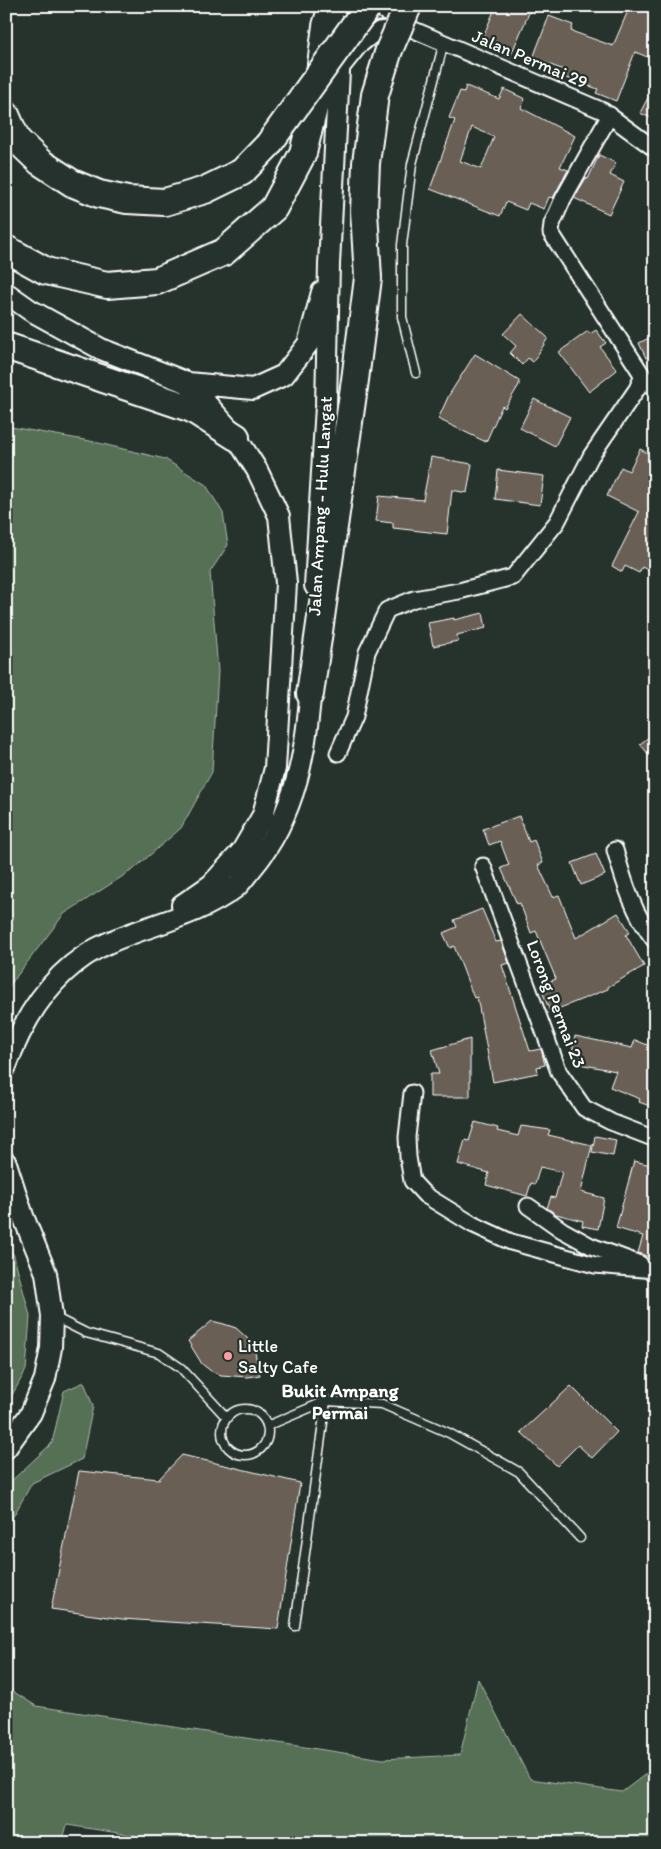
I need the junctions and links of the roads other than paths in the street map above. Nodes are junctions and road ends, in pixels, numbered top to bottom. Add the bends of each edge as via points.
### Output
1 (332, 6) edge
2 (344, 6) edge
3 (368, 6) edge
4 (376, 6) edge
5 (408, 16) edge
6 (444, 42) junction
7 (339, 71) junction
8 (6, 115) edge
9 (610, 115) junction
10 (655, 149) edge
11 (6, 250) edge
12 (330, 264) junction
13 (6, 293) edge
14 (6, 346) edge
15 (416, 373) dead end
16 (643, 376) junction
17 (188, 384) junction
18 (655, 390) edge
19 (236, 437) junction
20 (310, 694) junction
21 (338, 753) dead end
22 (615, 850) dead end
23 (483, 866) dead end
24 (146, 929) junction
25 (655, 941) edge
26 (6, 1066) edge
27 (412, 1093) dead end
28 (655, 1139) edge
29 (6, 1163) edge
30 (528, 1206) dead end
31 (654, 1270) edge
32 (52, 1316) junction
33 (326, 1401) junction
34 (227, 1418) junction
35 (267, 1426) junction
36 (6, 1448) edge
37 (580, 1538) dead end
38 (295, 1626) dead end

1 - 11 highway via 326,26 317,96 302,152 274,208 224,252 157,280 107,285 46,271
2 - 7 street, Jalan Ampang - Hulu Langat
3 - 8 highway, bridge via 268,145 242,172 205,190 164,202 127,200 99,194 72,183 40,162 17,140
4 - 5 street, Jalan Permai 29
5 - 6 street, Jalan Permai 29
5 - 7 street via 379,30 359,46
5 - 20 highway, bridge via 389,50 375,95 364,201 368,278
6 - 9 street, Jalan Permai 29
6 - 15 lane via 412,164 402,245 402,317
7 - 12 street, Jalan Ampang - Hulu Langat
9 - 10 street, Jalan Permai 29
9 - 16 street via 564,199 552,224 551,234
12 - 17 street via 308,344 284,375 253,389
12 - 20 street, Jalan Ampang - Hulu Langat via 326,406
13 - 17 street, Jalan Ampang - Hulu Langat via 101,349
14 - 19 highway via 192,409
16 - 18 street
16 - 21 street via 591,456 557,522 513,577 414,598 388,610 367,652 354,717
17 - 19 street, Jalan Ampang - Hulu Langat
19 - 24 street, Jalan Ampang - Hulu Langat via 258,470 279,516 286,583 275,768 263,815 242,851 212,885
20 - 24 street, Jalan Ampang - Hulu Langat via 304,750 294,790 280,825 261,858 236,887 206,905
22 - 25 street via 632,902
23 - 28 street, Lorong Permai 23 via 559,1072 584,1108
24 - 26 street, Jalan Ampang - Hulu Langat via 109,942 82,958 56,980 34,1008
27 - 31 street via 408,1157 412,1181 425,1195 472,1224 512,1242 595,1265
29 - 32 street via 46,1273
30 - 31 street via 592,1246
32 - 34 lane via 86,1333 159,1353 181,1368
32 - 36 street via 51,1348 45,1379 31,1413
33 - 35 lane
33 - 37 lane via 382,1404 449,1433 519,1472
33 - 38 lane
34 - 35 lane via 238,1410 246,1409 259,1414
34 - 35 lane via 223,1425 224,1441 234,1453 241,1455 249,1455 262,1448 268,1434

